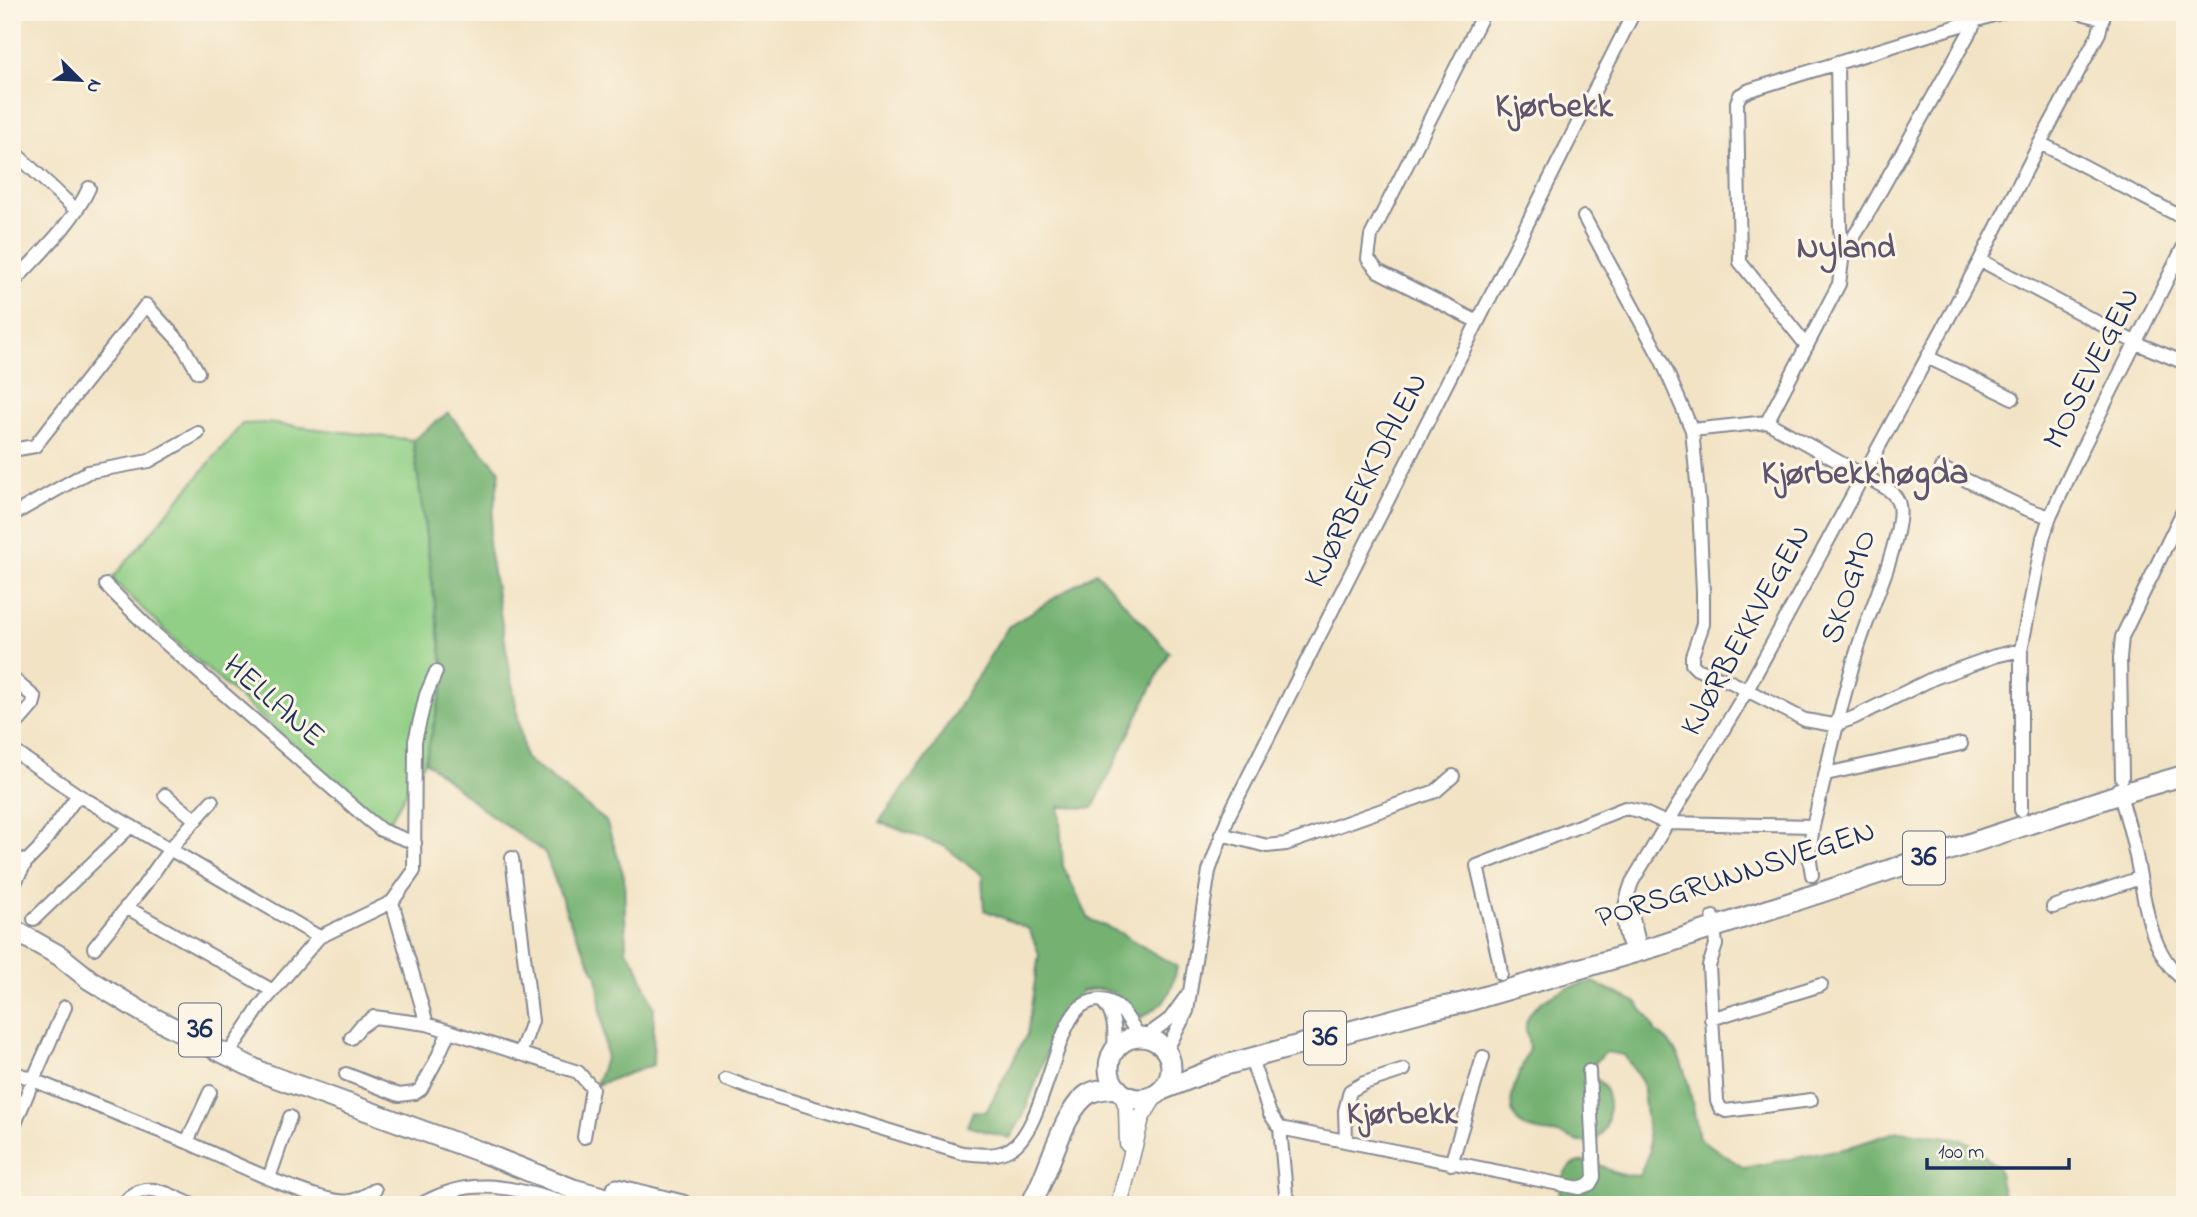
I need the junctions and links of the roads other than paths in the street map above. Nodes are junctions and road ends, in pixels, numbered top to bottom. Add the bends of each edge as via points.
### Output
1 (1484, 12) edge
2 (1634, 12) edge
3 (2003, 12) edge
4 (2078, 12) edge
5 (2104, 15) edge
6 (1977, 19) junction
7 (1837, 64) junction
8 (2040, 143) junction
9 (12, 150) edge
10 (89, 188) dead end
11 (76, 210) junction
12 (1584, 217) dead end
13 (2185, 219) edge
14 (2185, 244) edge
15 (1843, 253) junction
16 (1980, 261) junction
17 (12, 284) edge
18 (1476, 321) junction
19 (2136, 343) junction
20 (1807, 346) junction
21 (1927, 358) junction
22 (2185, 363) edge
23 (198, 372) dead end
24 (2013, 398) dead end
25 (1768, 422) junction
26 (1692, 430) junction
27 (198, 433) dead end
28 (12, 450) edge
29 (1941, 468) dead end
30 (1863, 475) junction
31 (2185, 507) edge
32 (12, 515) edge
33 (2050, 517) junction
34 (106, 585) dead end
35 (2021, 650) junction
36 (436, 672) dead end
37 (12, 678) edge
38 (1747, 690) junction
39 (1838, 724) junction
40 (12, 729) edge
41 (1961, 744) dead end
42 (12, 750) edge
43 (2185, 767) edge
44 (1826, 774) junction
45 (2185, 775) edge
46 (1454, 776) dead end
47 (2120, 787) junction
48 (78, 795) junction
49 (165, 795) dead end
50 (212, 801) dead end
51 (2021, 810) dead end
52 (196, 820) junction
53 (1666, 823) junction
54 (131, 826) junction
55 (1813, 826) junction
56 (1221, 834) junction
57 (415, 843) junction
58 (170, 849) junction
59 (12, 856) edge
60 (512, 858) dead end
61 (26, 862) junction
62 (1812, 875) dead end
63 (2140, 878) junction
64 (12, 888) edge
65 (392, 902) junction
66 (126, 907) junction
67 (2053, 907) dead end
68 (34, 919) dead end
69 (1714, 922) junction
70 (12, 929) edge
71 (319, 937) junction
72 (1633, 945) junction
73 (94, 948) dead end
74 (1500, 974) dead end
75 (2185, 981) edge
76 (1821, 985) dead end
77 (1192, 988) junction
78 (273, 991) junction
79 (1101, 1001) junction
80 (65, 1007) dead end
81 (1711, 1019) junction
82 (427, 1024) junction
83 (449, 1031) junction
84 (1142, 1036) junction
85 (351, 1038) dead end
86 (230, 1051) junction
87 (520, 1054) junction
88 (1168, 1054) junction
89 (1483, 1057) dead end
90 (1112, 1058) junction
91 (1251, 1059) junction
92 (1222, 1066) junction
93 (1404, 1070) dead end
94 (12, 1071) edge
95 (1589, 1071) dead end
96 (346, 1074) dead end
97 (726, 1079) dead end
98 (33, 1080) junction
99 (1120, 1091) junction
100 (210, 1092) dead end
101 (1159, 1092) junction
102 (1811, 1100) dead end
103 (290, 1117) dead end
104 (1280, 1128) junction
105 (12, 1131) edge
106 (584, 1137) dead end
107 (1346, 1140) junction
108 (187, 1142) junction
109 (481, 1152) junction
110 (1051, 1158) junction
111 (1128, 1164) junction
112 (1451, 1164) junction
113 (269, 1178) junction
114 (375, 1190) dead end
115 (362, 1201) edge
116 (122, 1205) edge
117 (193, 1205) edge
118 (419, 1205) edge
119 (574, 1205) edge
120 (632, 1205) edge
121 (682, 1205) edge
122 (1030, 1205) edge
123 (1119, 1205) edge
124 (1291, 1205) edge

1 - 18 street via 1371,236 1368,260 1378,271
2 - 18 street, KJØRBEKKDALEN
3 - 6 street
4 - 5 street
5 - 8 street, KJØRBEKKVEGEN via 2099,33
6 - 7 street
6 - 15 street
7 - 15 street
7 - 20 street via 1750,90 1741,95 1736,109 1740,262
8 - 13 street
8 - 16 street, KJØRBEKKVEGEN
9 - 11 street
10 - 11 street
11 - 17 street
12 - 26 street via 1675,386
14 - 19 street, MOSEVEGEN
15 - 20 street via 1839,284
16 - 19 street
16 - 21 street, KJØRBEKKVEGEN
18 - 56 street, KJØRBEKKDALEN
19 - 22 street
19 - 33 street, MOSEVEGEN
20 - 25 street
21 - 24 street
21 - 30 street, KJØRBEKKVEGEN
23 - 28 street via 181,343 146,305 35,446
25 - 26 street
25 - 30 street, SKOGMO
26 - 38 street via 1703,624 1692,664
27 - 32 street via 149,461 88,472
29 - 33 street
30 - 38 street, KJØRBEKKVEGEN
30 - 39 street, SKOGMO via 1896,495 1899,522
31 - 47 street via 2122,637
33 - 35 street, MOSEVEGEN
34 - 57 street, HELLANE via 153,632 381,831
35 - 39 street via 1934,678
35 - 51 street, MOSEVEGEN
36 - 57 street via 415,741
37 - 40 street via 35,698
38 - 39 street via 1805,720
38 - 53 street, KJØRBEKKVEGEN
39 - 44 street, SKOGMO
41 - 44 street
42 - 48 street
43 - 47 highway, PORSGRUNNSVEGEN / 36
44 - 55 street, SKOGMO
45 - 47 highway, PORSGRUNNSVEGEN / 36
46 - 56 street via 1436,791 1286,844 1267,846
47 - 63 street
47 - 69 highway, PORSGRUNNSVEGEN / 36
48 - 54 street
48 - 61 street
49 - 52 street
50 - 52 street
52 - 58 street
53 - 55 street
53 - 72 street, KJØRBEKKVEGEN via 1629,891
53 - 74 street via 1625,808 1477,866
54 - 58 street
54 - 68 street
55 - 62 street, SKOGMO
56 - 77 street, KJØRBEKKDALEN via 1205,889
57 - 65 street via 414,871
58 - 66 street
58 - 71 street
59 - 61 street
60 - 87 street via 532,1021
61 - 64 street
63 - 67 street
63 - 75 street via 2160,950
65 - 71 street
65 - 82 street
66 - 73 street
66 - 78 street
69 - 72 highway, PORSGRUNNSVEGEN / 36
69 - 81 street via 1716,945 1709,966
70 - 86 highway, 36 via 125,1003
71 - 78 street
72 - 91 highway, PORSGRUNNSVEGEN / 36 via 1499,982 1428,1010
76 - 81 street
77 - 84 street, KJØRBEKKDALEN via 1170,1019
77 - 88 street, KJØRBEKKDALEN
78 - 86 street
79 - 84 street via 1112,1002
79 - 90 street via 1114,1020
79 - 97 street via 1086,1002 1075,1012 1028,1129 1011,1149 992,1155 962,1153
80 - 98 street
81 - 102 street via 1720,1108 1726,1111
82 - 83 street
82 - 85 street via 374,1017
83 - 87 street
83 - 96 street via 415,1093 399,1095
84 - 88 highway, 36 via 1157,1041
84 - 90 highway, 36 via 1125,1040
86 - 109 highway, 36 via 321,1096
87 - 106 street via 579,1072 592,1088
88 - 92 highway, PORSGRUNNSVEGEN / 36 via 1194,1065
88 - 101 highway via 1170,1078
89 - 112 street
90 - 99 highway via 1112,1082
90 - 110 highway, 36 via 1075,1090 1062,1113
91 - 92 highway, PORSGRUNNSVEGEN / 36
91 - 104 street via 1270,1114
92 - 101 highway, PORSGRUNNSVEGEN / 36
93 - 107 street via 1350,1091
94 - 98 street
95 - 112 street via 1595,1167 1590,1184 1579,1188
98 - 105 street
98 - 108 street
99 - 101 highway, 36 via 1143,1099
99 - 110 highway, 36 via 1094,1091 1077,1104
99 - 111 main road via 1127,1107
100 - 108 street
101 - 111 main road via 1141,1118
103 - 113 street
104 - 107 street
104 - 124 street
107 - 112 street
108 - 113 street
109 - 120 highway, 36 via 573,1189
109 - 121 highway, 36
110 - 122 highway, 36
111 - 123 main road
113 - 115 street via 337,1202
114 - 115 street
116 - 117 street via 132,1194 149,1189
118 - 119 street via 452,1189 490,1185

